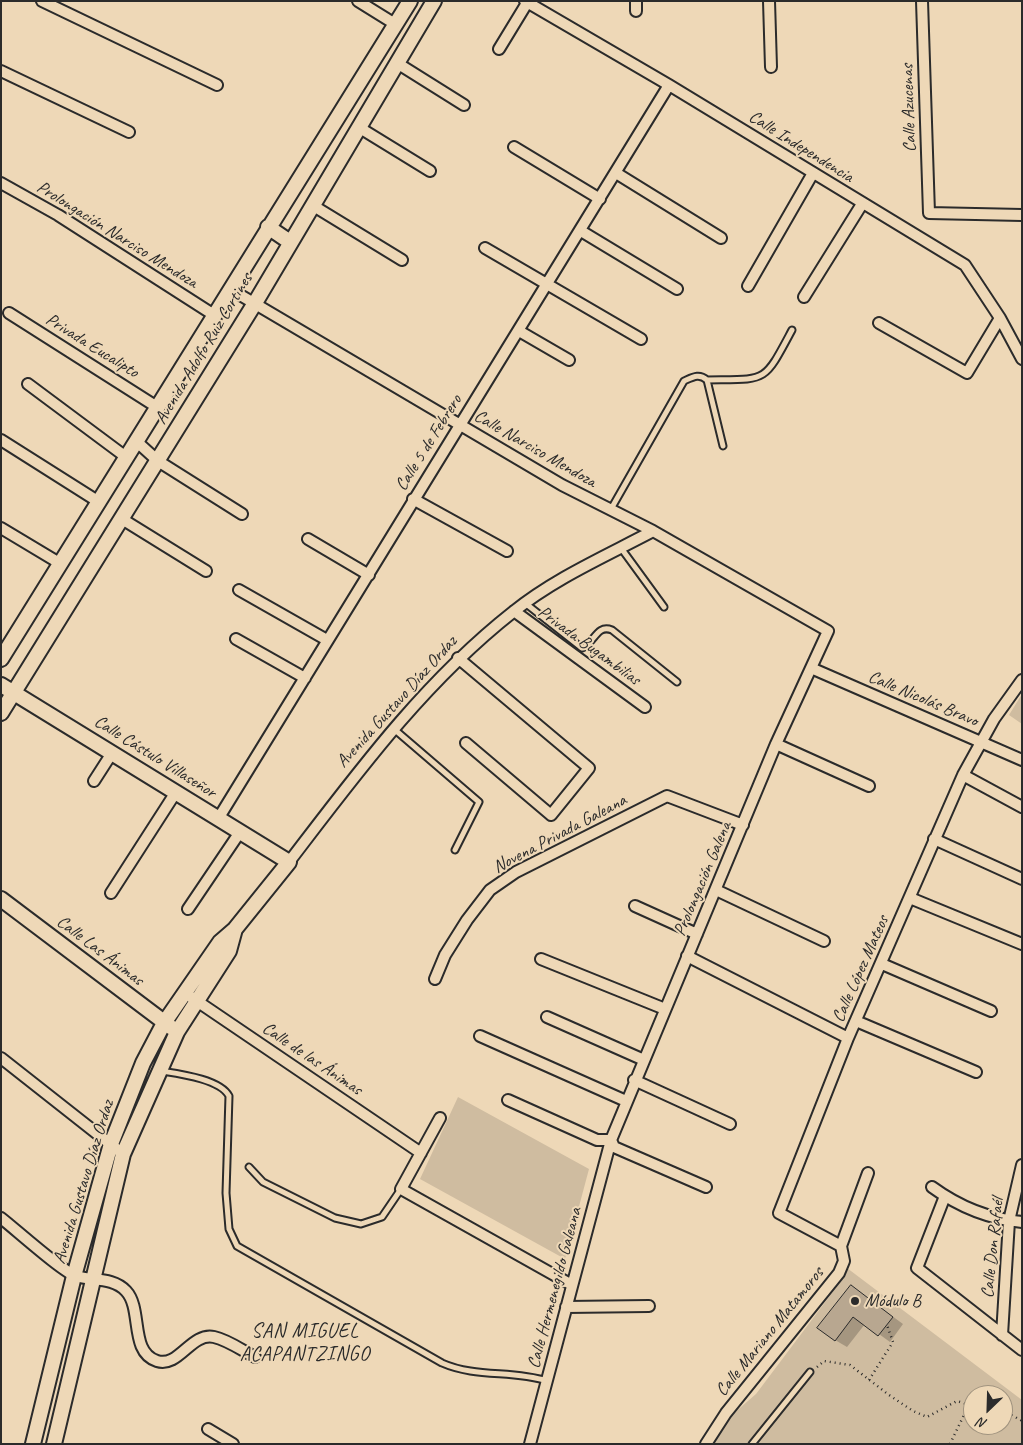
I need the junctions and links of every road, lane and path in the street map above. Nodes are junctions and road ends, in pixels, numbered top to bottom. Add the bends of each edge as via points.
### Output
1 (42, 1) edge
2 (358, 1) edge
3 (410, 1) edge
4 (434, 1) edge
5 (769, 1) edge
6 (922, 1) edge
7 (526, 2) edge
8 (395, 24) junction
9 (499, 49) dead end
10 (397, 63) junction
11 (771, 67) dead end
12 (1, 71) edge
13 (217, 85) dead end
14 (669, 85) junction
15 (464, 104) dead end
16 (360, 128) junction
17 (129, 132) dead end
18 (514, 147) dead end
19 (430, 171) dead end
20 (616, 173) junction
21 (813, 173) junction
22 (1, 183) edge
23 (600, 199) junction
24 (862, 204) junction
25 (312, 205) junction
26 (1022, 215) edge
27 (268, 227) junction
28 (580, 231) junction
29 (721, 238) dead end
30 (290, 242) junction
31 (485, 248) dead end
32 (402, 260) dead end
33 (548, 283) junction
34 (748, 286) dead end
35 (230, 289) junction
36 (677, 289) dead end
37 (804, 297) dead end
38 (255, 303) junction
39 (9, 313) dead end
40 (214, 315) junction
41 (1000, 318) junction
42 (879, 324) dead end
43 (792, 330) dead end
44 (519, 331) junction
45 (641, 339) dead end
46 (1022, 359) edge
47 (570, 360) dead end
48 (708, 380) junction
49 (28, 384) dead end
50 (157, 407) junction
51 (460, 424) junction
52 (1, 440) edge
53 (136, 441) junction
54 (723, 446) dead end
55 (126, 457) junction
56 (158, 460) junction
57 (413, 499) junction
58 (99, 502) junction
59 (611, 509) junction
60 (242, 514) dead end
61 (122, 519) junction
62 (1, 528) edge
63 (654, 531) junction
64 (308, 539) dead end
65 (621, 548) junction
66 (507, 551) dead end
67 (61, 564) junction
68 (206, 571) dead end
69 (369, 575) junction
70 (239, 590) dead end
71 (525, 603) junction
72 (664, 607) dead end
73 (514, 611) junction
74 (828, 631) joint
75 (236, 639) dead end
76 (327, 640) junction
77 (458, 658) junction
78 (1, 659) edge
79 (811, 668) junction
80 (305, 678) junction
81 (1022, 680) edge
82 (677, 682) dead end
83 (1, 685) edge
84 (14, 693) junction
85 (645, 707) dead end
86 (1, 713) edge
87 (394, 729) junction
88 (982, 742) junction
89 (466, 743) dead end
90 (776, 744) junction
91 (112, 753) junction
92 (1022, 760) edge
93 (963, 775) junction
94 (94, 781) dead end
95 (869, 786) dead end
96 (176, 792) junction
97 (1022, 807) edge
98 (218, 818) junction
99 (744, 825) junction
100 (240, 832) junction
101 (934, 839) junction
102 (455, 850) dead end
103 (289, 862) junction
104 (1022, 879) edge
105 (716, 890) junction
106 (111, 893) dead end
107 (910, 898) junction
108 (1, 899) edge
109 (635, 906) dead end
110 (188, 909) dead end
111 (235, 929) junction
112 (697, 934) junction
113 (824, 941) dead end
114 (1022, 944) edge
115 (687, 956) junction
116 (541, 959) dead end
117 (882, 964) junction
118 (434, 979) dead end
119 (184, 992) junction
120 (197, 1001) junction
121 (665, 1009) junction
122 (991, 1011) dead end
123 (547, 1017) dead end
124 (856, 1021) junction
125 (164, 1023) junction
126 (177, 1032) junction
127 (480, 1036) dead end
128 (848, 1038) junction
129 (1, 1058) edge
130 (644, 1060) junction
131 (158, 1070) junction
132 (976, 1072) dead end
133 (634, 1080) junction
134 (508, 1100) dead end
135 (626, 1101) junction
136 (440, 1118) dead end
137 (730, 1124) dead end
138 (611, 1140) junction
139 (111, 1144) junction
140 (421, 1153) junction
141 (123, 1154) junction
142 (1022, 1165) edge
143 (249, 1167) dead end
144 (868, 1173) dead end
145 (932, 1186) dead end
146 (706, 1187) dead end
147 (401, 1189) junction
148 (945, 1196) junction
149 (1, 1218) edge
150 (1009, 1221) junction
151 (1022, 1222) edge
152 (841, 1246) junction
153 (74, 1276) junction
154 (93, 1279) junction
155 (572, 1285) junction
156 (649, 1306) dead end
157 (566, 1307) junction
158 (886, 1325) dead end
159 (1002, 1335) junction
160 (1022, 1350) edge
161 (255, 1357) dead end
162 (810, 1372) joint
163 (869, 1380) junction
164 (546, 1381) junction
165 (963, 1403) edge
166 (963, 1417) edge
167 (208, 1429) dead end
168 (33, 1444) edge
169 (54, 1444) edge
170 (233, 1444) edge
171 (530, 1444) edge
172 (706, 1444) edge
173 (752, 1444) edge
174 (950, 1444) edge

1 - 13 street
2 - 8 street
3 - 8 street, Avenida Adolfo Ruiz Cortines
4 - 10 street, Avenida Adolfo Ruiz Cortines
5 - 11 street
6 - 26 street, Calle Azucenas via 929,213
7 - 9 street
7 - 14 street, Calle Independencia
8 - 27 street, Avenida Adolfo Ruiz Cortines
10 - 15 street
10 - 16 street, Avenida Adolfo Ruiz Cortines
12 - 17 street
14 - 20 street, Calle 5 de Febrero
14 - 21 street, Calle Independencia
16 - 19 street
16 - 25 street, Avenida Adolfo Ruiz Cortines
18 - 23 street
20 - 23 street, Calle 5 de Febrero
20 - 29 street
21 - 24 street, Calle Independencia
21 - 34 street
22 - 40 street, Prolongación Narciso Mendoza via 58,215
23 - 28 street, Calle 5 de Febrero
24 - 37 street
24 - 41 street, Calle Independencia via 965,265
25 - 30 street, Avenida Adolfo Ruiz Cortines
25 - 32 street
27 - 30 street
27 - 35 street, Avenida Adolfo Ruiz Cortines
28 - 33 street, Calle 5 de Febrero
28 - 36 street
30 - 38 street, Avenida Adolfo Ruiz Cortines
31 - 33 street
33 - 44 street, Calle 5 de Febrero
33 - 45 street
35 - 38 street, Calle Narciso Mendoza
35 - 40 street, Avenida Adolfo Ruiz Cortines
38 - 51 street, Calle Narciso Mendoza
38 - 56 street, Avenida Adolfo Ruiz Cortines
39 - 50 street, Privada Eucalipto
40 - 50 street, Avenida Adolfo Ruiz Cortines
41 - 42 street via 968,373
41 - 46 street, Calle Independencia
43 - 48 lane via 765,374 756,379
44 - 47 street
44 - 51 street, Calle 5 de Febrero
48 - 54 lane
48 - 59 lane via 696,375 684,381
49 - 55 street
50 - 53 street, Avenida Adolfo Ruiz Cortines
51 - 57 street, Calle 5 de Febrero
51 - 59 street, Calle Narciso Mendoza via 562,485
52 - 58 street
53 - 55 street, Avenida Adolfo Ruiz Cortines
53 - 56 street
55 - 58 street, Avenida Adolfo Ruiz Cortines
56 - 60 street
56 - 61 street, Avenida Adolfo Ruiz Cortines
57 - 66 street
57 - 69 street, Calle 5 de Febrero
58 - 67 street, Avenida Adolfo Ruiz Cortines
59 - 63 street, Calle Narciso Mendoza
61 - 68 street
61 - 84 street, Avenida Adolfo Ruiz Cortines
62 - 67 street
63 - 65 street, Avenida Gustavo Díaz Ordaz
63 - 74 street, Calle Narciso Mendoza
64 - 69 street
65 - 71 street, Avenida Gustavo Díaz Ordaz via 569,574
65 - 72 lane
67 - 78 street, Avenida Adolfo Ruiz Cortines
69 - 76 street, Calle 5 de Febrero
70 - 76 street
71 - 73 street, Avenida Gustavo Díaz Ordaz
71 - 82 lane via 582,648 588,646 600,630 612,630
73 - 77 street, Avenida Gustavo Díaz Ordaz
73 - 85 street, Privada Bugambilias
74 - 79 street, Prolongación Galena
75 - 80 street
76 - 80 street, Calle 5 de Febrero
77 - 87 street, Avenida Gustavo Díaz Ordaz
77 - 89 street via 589,768 551,816
79 - 88 street, Calle Nicolás Bravo
79 - 90 street, Prolongación Galena
80 - 98 street, Calle 5 de Febrero
81 - 88 street
83 - 84 street, Calle Cástulo Villaseñor
84 - 86 street, Avenida Adolfo Ruiz Cortines
84 - 91 street, Calle Cástulo Villaseñor
87 - 102 lane via 480,802
87 - 103 street, Avenida Gustavo Díaz Ordaz via 374,750
88 - 92 street, Calle Nicolás Bravo
88 - 93 street, Calle López Mateos
90 - 95 street
90 - 99 street, Prolongación Galena
91 - 94 street
91 - 96 street, Calle Cástulo Villaseñor
93 - 97 street
93 - 101 street, Calle López Mateos
96 - 98 street, Calle Cástulo Villaseñor
96 - 106 street
98 - 100 street, Calle Cástulo Villaseñor
99 - 105 street, Prolongación Galena
99 - 118 street, Novena Privada Galeana via 667,796 658,800 516,872 490,890 467,920
100 - 103 street, Calle Cástulo Villaseñor
100 - 110 street
101 - 104 street
101 - 107 street, Calle López Mateos
103 - 111 street, Avenida Gustavo Díaz Ordaz
105 - 112 street, Prolongación Galena
105 - 113 street
107 - 114 street
107 - 117 street, Calle López Mateos
108 - 125 street, Calle Las Ánimas
109 - 112 street
111 - 119 street, Avenida Gustavo Díaz Ordaz via 220,942
111 - 120 street, Avenida Gustavo Díaz Ordaz via 230,951
112 - 115 street, Prolongación Galena
115 - 121 street, Prolongación Galena
115 - 128 street
116 - 121 street
117 - 122 street
117 - 124 street, Calle López Mateos
119 - 120 street, Calle de las Ánimas
119 - 125 street, Avenida Gustavo Díaz Ordaz
120 - 126 street, Avenida Gustavo Díaz Ordaz
120 - 140 street, Calle de las Ánimas
121 - 130 street, Prolongación Galena
123 - 130 street
124 - 128 street, Calle López Mateos
124 - 132 street
125 - 126 street, Calle Las Ánimas
125 - 139 street, Avenida Gustavo Díaz Ordaz via 143,1063
126 - 131 street, Avenida Gustavo Díaz Ordaz
127 - 135 street
128 - 152 street, Calle López Mateos via 779,1213
129 - 139 street
130 - 133 street, Prolongación Galena
131 - 141 street, Avenida Gustavo Díaz Ordaz
131 - 164 lane via 216,1083 225,1088 229,1096 226,1193 229,1229 237,1246 450,1367 478,1374 526,1375
133 - 135 street, Prolongación Galena
133 - 137 street
134 - 138 street via 598,1140
135 - 138 street, Prolongación Galena
136 - 140 street
138 - 146 street via 614,1147
138 - 155 street, Calle Hermenegildo Galeana
139 - 141 street
139 - 153 street, Avenida Gustavo Díaz Ordaz
140 - 147 street
141 - 154 street, Avenida Gustavo Díaz Ordaz
142 - 150 street, Calle Don Rafaél
143 - 147 lane via 263,1182 335,1218 361,1224 382,1217
144 - 152 street, Calle Mariano Matamoros
145 - 148 street
147 - 155 street
148 - 150 street via 963,1206
148 - 159 street via 917,1268
149 - 153 street
150 - 151 street
150 - 159 street, Calle Don Rafaél
152 - 172 street, Calle Mariano Matamoros via 844,1261 832,1283 745,1389
153 - 154 street
153 - 168 street, Avenida Gustavo Díaz Ordaz
154 - 161 street via 112,1282 126,1291 133,1304 142,1347 158,1361 169,1361 201,1338 214,1337
154 - 169 street, Avenida Gustavo Díaz Ordaz
155 - 157 street, Calle Hermenegildo Galeana
156 - 157 street
157 - 164 street, Calle Hermenegildo Galeana
158 - 163 path via 893,1342
159 - 160 street
162 - 163 path via 824,1361 850,1365
162 - 173 lane
163 - 165 path via 927,1417 957,1401
164 - 171 street, Calle Hermenegildo Galeana
166 - 174 path
167 - 170 street

